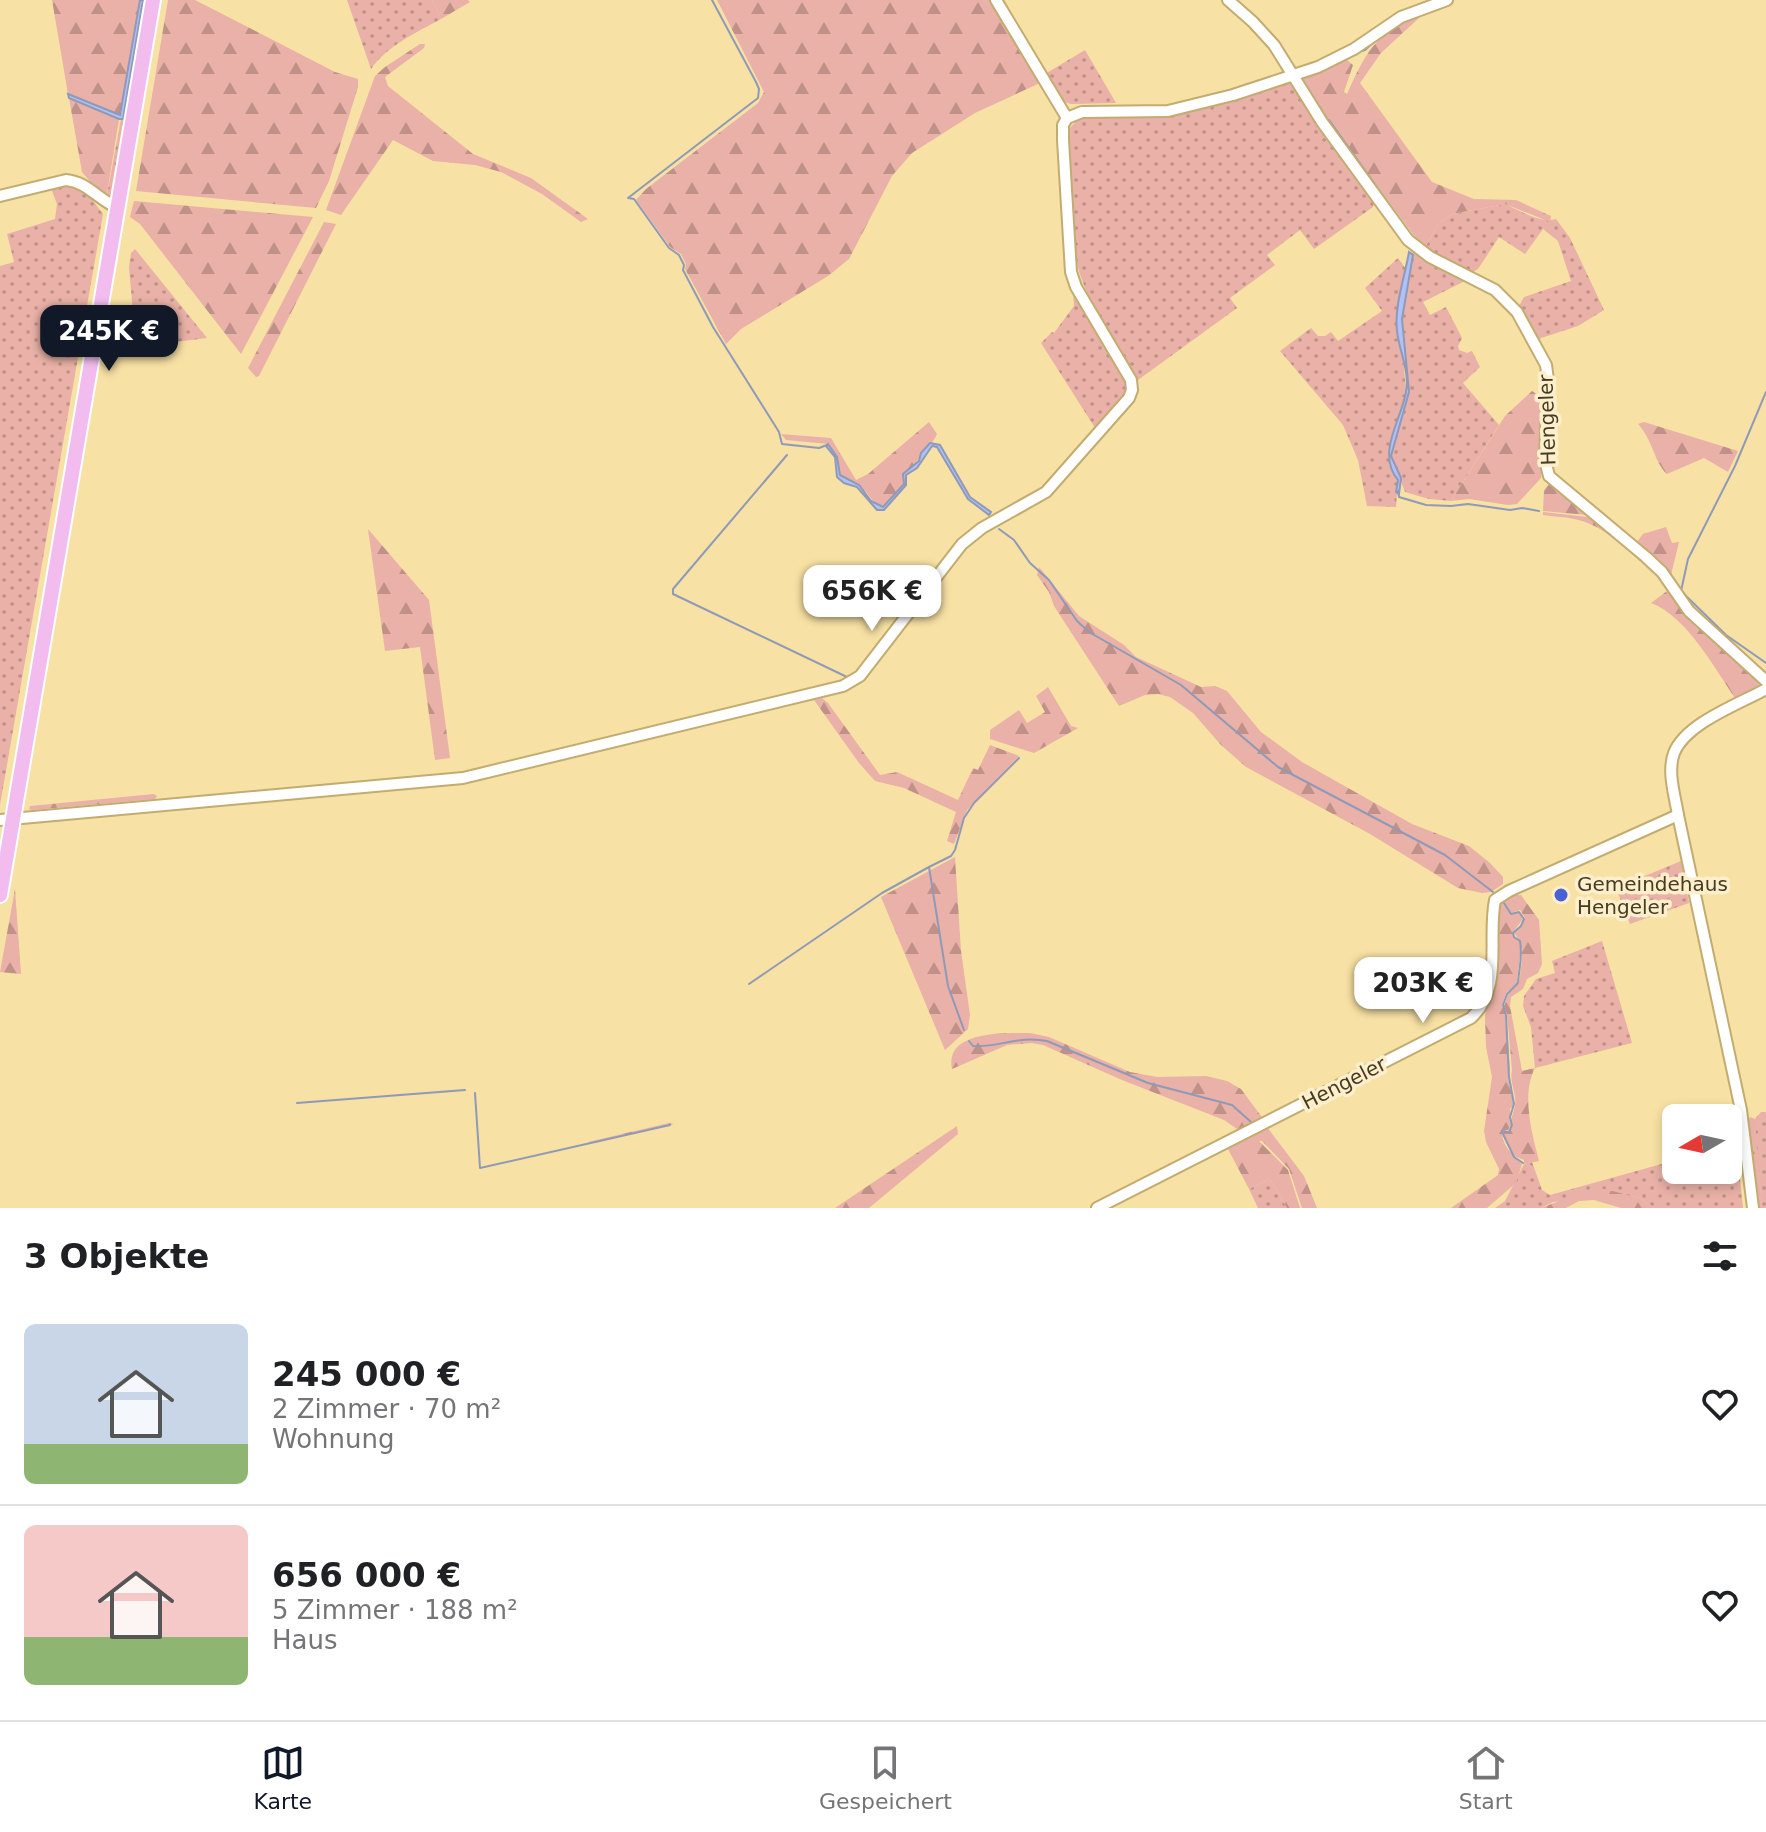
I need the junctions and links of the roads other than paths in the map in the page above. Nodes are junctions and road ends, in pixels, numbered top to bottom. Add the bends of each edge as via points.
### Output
1 (153, 0) edge
2 (996, 0) edge
3 (1228, 0) edge
4 (1447, 0) edge
5 (1292, 76) junction
6 (1067, 118) junction
7 (0, 196) edge
8 (118, 208) junction
9 (1766, 681) edge
10 (1766, 689) edge
11 (1678, 815) junction
12 (6, 820) edge
13 (0, 895) edge
14 (1097, 1208) edge
15 (1753, 1208) edge

1 - 8 main road
2 - 6 street
3 - 5 street, Hengeler via 1263,32
4 - 5 street via 1401,17 1354,49
5 - 6 street via 1168,111 1082,112
5 - 9 street, Hengeler via 1408,240 1495,290 1525,324 1546,365 1549,476 1662,572 1689,611
6 - 12 street via 1063,140 1071,272 1132,390 1123,407 1046,492 982,528 953,553 860,676 827,691 463,778
7 - 8 street via 76,181
8 - 12 main road
10 - 11 street via 1682,740 1672,767
11 - 14 street, Hengeler via 1495,900 1489,990 1471,1018
11 - 15 street via 1741,1110
12 - 13 main road

